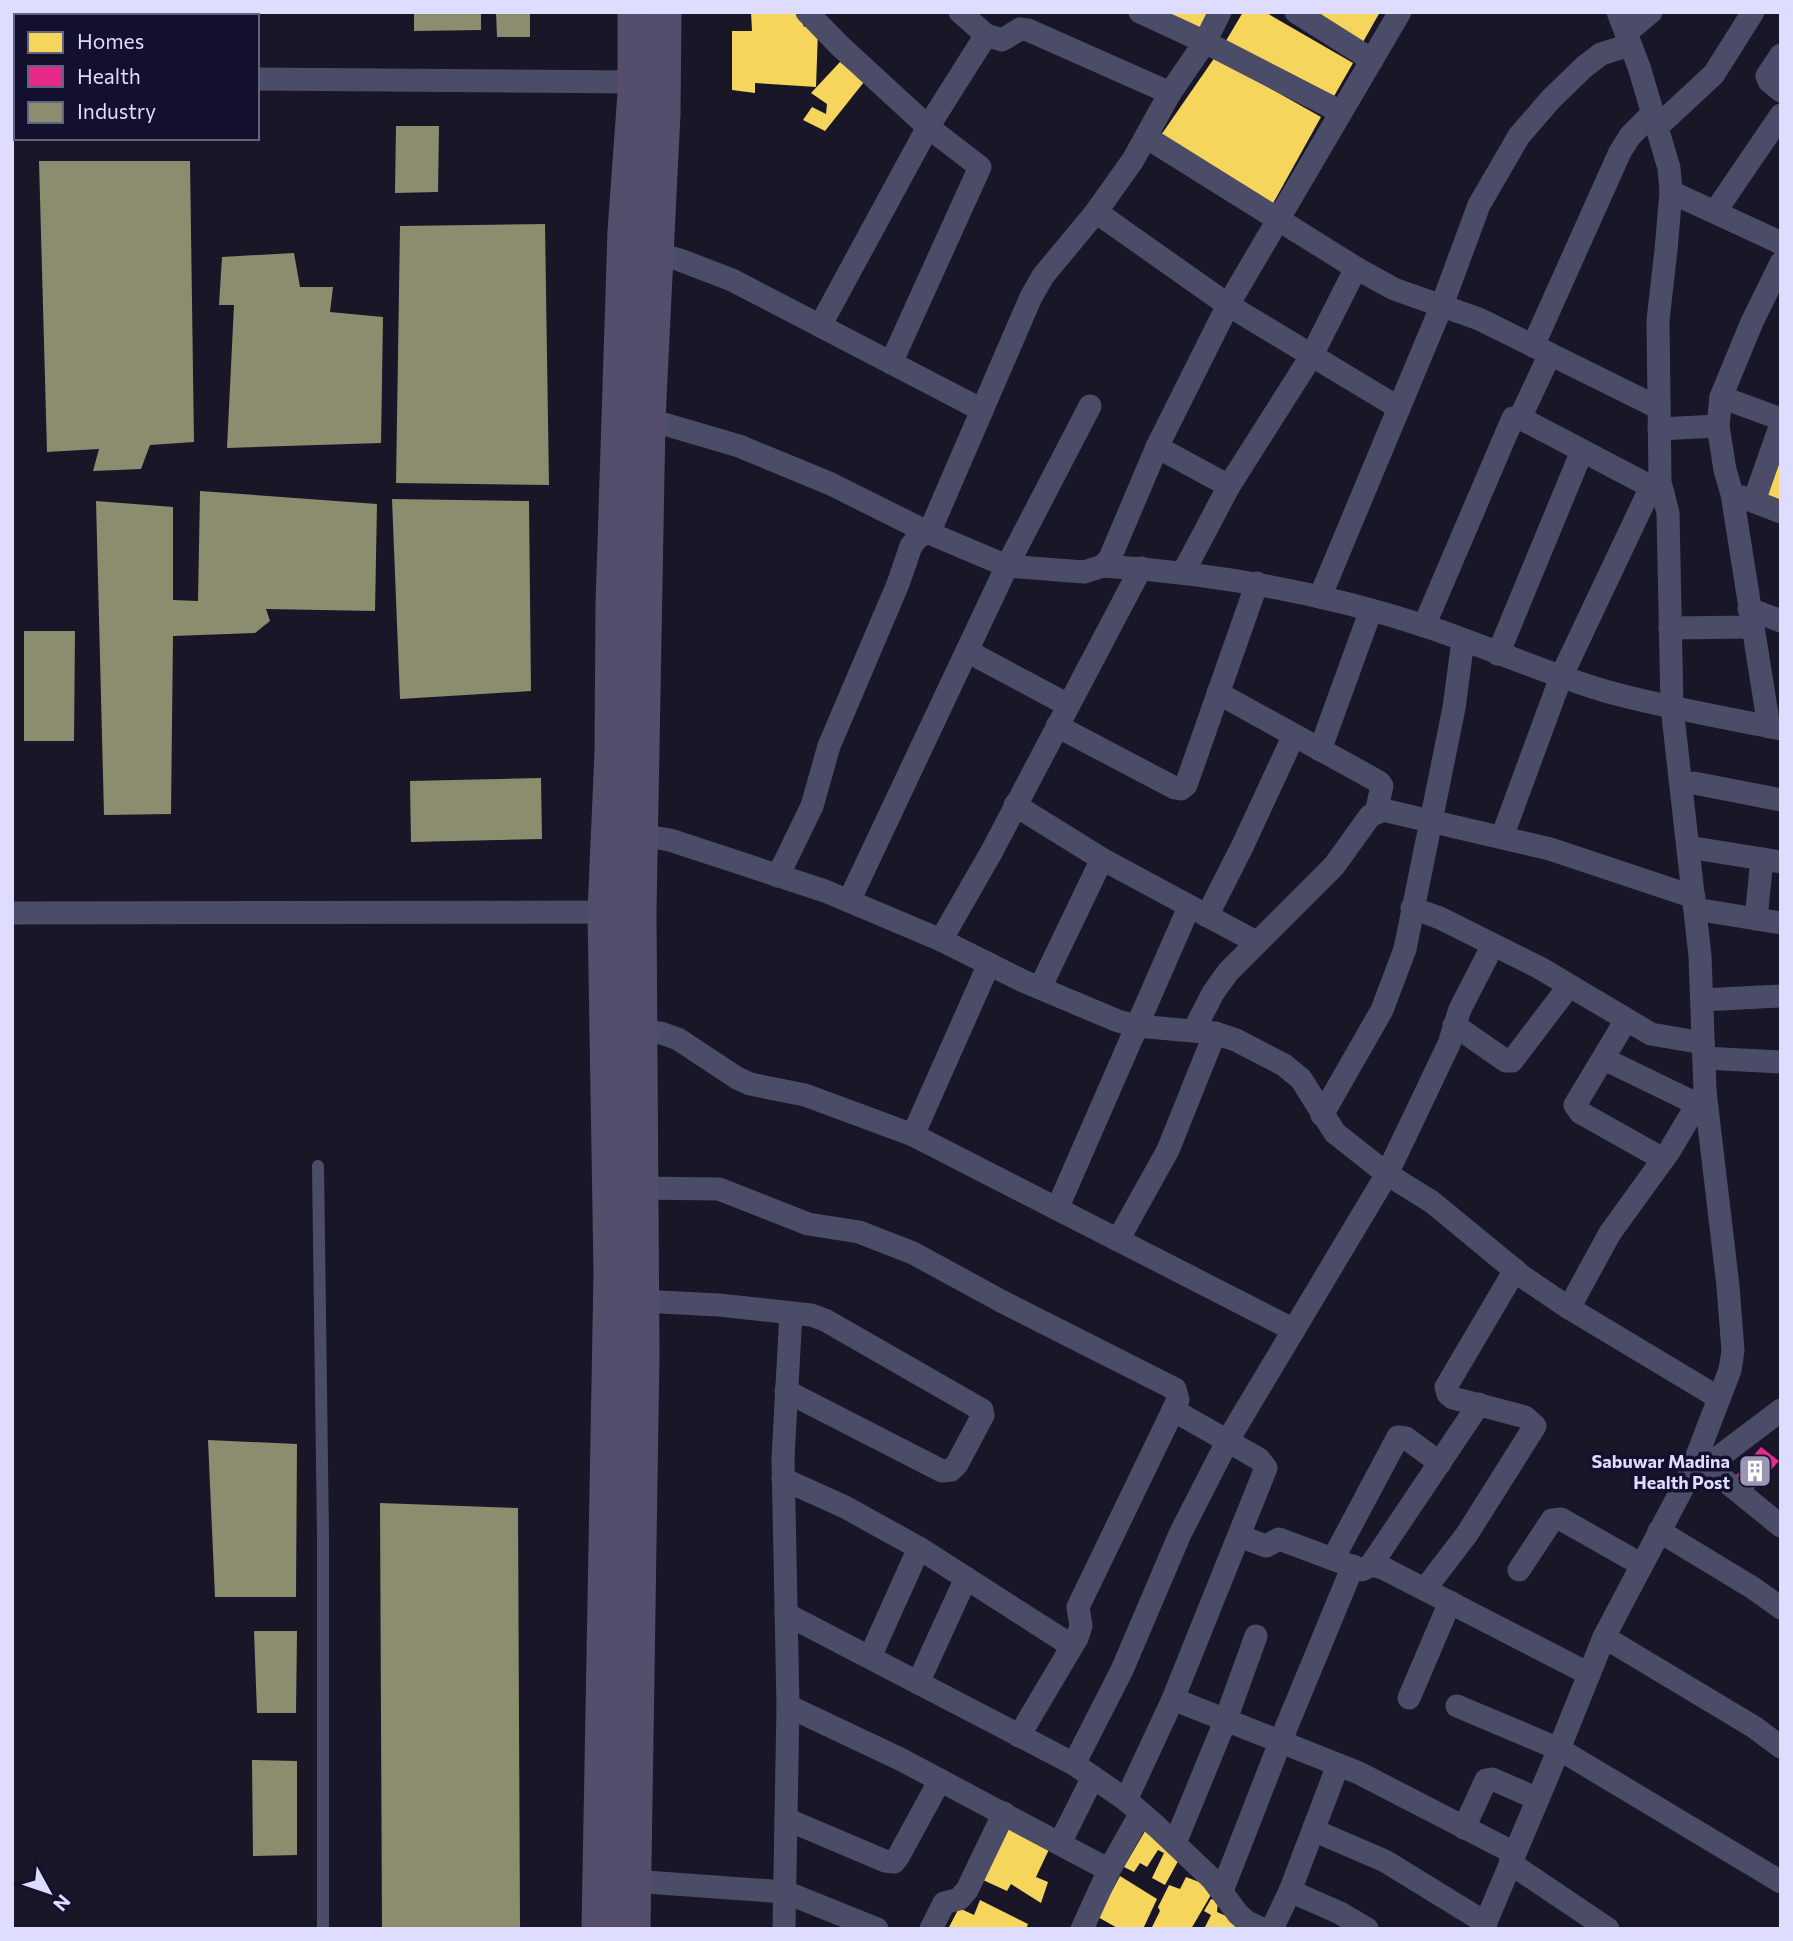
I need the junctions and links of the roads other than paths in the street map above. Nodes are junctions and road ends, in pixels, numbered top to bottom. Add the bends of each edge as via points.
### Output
1 (807, 12) edge
2 (960, 12) edge
3 (1140, 12) edge
4 (1220, 12) edge
5 (1296, 12) edge
6 (1400, 12) edge
7 (1651, 12) edge
8 (1753, 12) edge
9 (650, 26) edge
10 (1625, 30) edge
11 (986, 35) junction
12 (1205, 42) junction
13 (1781, 55) edge
14 (1372, 60) junction
15 (259, 79) edge
16 (636, 82) junction
17 (1781, 91) edge
18 (1170, 93) junction
19 (1341, 112) junction
20 (1781, 115) edge
21 (1655, 120) junction
22 (928, 127) junction
23 (1146, 137) junction
24 (1671, 192) junction
25 (1096, 212) junction
26 (1715, 212) junction
27 (1279, 219) junction
28 (1781, 243) edge
29 (654, 253) junction
30 (1781, 263) edge
31 (1356, 268) junction
32 (1228, 305) junction
33 (1442, 305) junction
34 (820, 327) junction
35 (1541, 350) junction
36 (1312, 355) junction
37 (891, 363) junction
38 (1721, 397) junction
39 (1090, 406) dead end
40 (1399, 408) junction
41 (982, 410) junction
42 (1520, 418) junction
43 (1659, 418) junction
44 (647, 419) junction
45 (1781, 421) edge
46 (1718, 426) junction
47 (1157, 447) junction
48 (1582, 451) junction
49 (1229, 486) junction
50 (1657, 490) junction
51 (1743, 498) junction
52 (1781, 512) edge
53 (929, 533) junction
54 (1007, 566) junction
55 (1103, 566) junction
56 (1141, 568) junction
57 (1183, 573) junction
58 (1257, 583) junction
59 (1320, 597) junction
60 (1371, 610) junction
61 (1751, 618) junction
62 (1781, 621) edge
63 (1424, 626) junction
64 (1670, 628) junction
65 (1463, 640) junction
66 (967, 651) junction
67 (1499, 654) junction
68 (1561, 677) junction
69 (1218, 693) junction
70 (1068, 705) junction
71 (1672, 707) junction
72 (1057, 726) junction
73 (1775, 728) edge
74 (1294, 735) junction
75 (1320, 750) junction
76 (1693, 783) dead end
77 (1781, 800) edge
78 (1015, 805) junction
79 (1376, 813) junction
80 (1431, 821) junction
81 (639, 835) junction
82 (1502, 837) junction
83 (1688, 847) junction
84 (1102, 859) junction
85 (1771, 860) edge
86 (778, 876) junction
87 (849, 901) junction
88 (1694, 903) junction
89 (1412, 908) junction
90 (622, 912) junction
91 (1198, 912) junction
92 (12, 914) edge
93 (1756, 919) junction
94 (1781, 923) edge
95 (941, 940) junction
96 (1256, 942) junction
97 (1493, 945) junction
98 (989, 964) junction
99 (1569, 986) junction
100 (1040, 988) junction
101 (1781, 996) edge
102 (1702, 1000) junction
103 (1626, 1020) junction
104 (1454, 1025) junction
105 (1137, 1026) junction
106 (1205, 1031) junction
107 (639, 1032) junction
108 (1704, 1051) junction
109 (1604, 1059) junction
110 (1781, 1062) edge
111 (1701, 1098) junction
112 (1322, 1115) junction
113 (913, 1135) junction
114 (1663, 1159) junction
115 (318, 1166) dead end
116 (1387, 1174) junction
117 (640, 1188) junction
118 (1057, 1209) junction
119 (1118, 1240) junction
120 (1516, 1270) junction
121 (640, 1301) junction
122 (1569, 1308) junction
123 (791, 1313) junction
124 (1293, 1330) junction
125 (786, 1391) junction
126 (1719, 1398) junction
127 (1479, 1404) junction
128 (1173, 1410) junction
129 (1781, 1410) edge
130 (1228, 1440) junction
131 (1440, 1463) junction
132 (1699, 1470) junction
133 (783, 1479) junction
134 (1781, 1525) edge
135 (1659, 1531) junction
136 (1239, 1536) junction
137 (919, 1548) junction
138 (1352, 1563) junction
139 (1642, 1565) junction
140 (1519, 1570) dead end
141 (966, 1578) junction
142 (1425, 1589) junction
143 (1450, 1602) junction
144 (1781, 1608) edge
145 (786, 1614) junction
146 (1256, 1636) dead end
147 (1604, 1637) junction
148 (1072, 1646) junction
149 (870, 1657) junction
150 (1589, 1674) junction
151 (918, 1683) junction
152 (1409, 1698) dead end
153 (1174, 1699) junction
154 (788, 1706) junction
155 (1457, 1706) dead end
156 (1226, 1719) junction
157 (1019, 1736) junction
158 (1281, 1740) junction
159 (1781, 1746) edge
160 (1559, 1749) junction
161 (1338, 1765) junction
162 (1084, 1771) junction
163 (940, 1780) junction
164 (1538, 1799) junction
165 (1134, 1807) junction
166 (1003, 1813) junction
167 (786, 1819) junction
168 (1464, 1828) junction
169 (1313, 1830) junction
170 (1060, 1843) junction
171 (1175, 1843) junction
172 (1512, 1858) junction
173 (1109, 1870) junction
174 (632, 1881) junction
175 (1781, 1882) edge
176 (1222, 1891) junction
177 (1290, 1891) junction
178 (785, 1892) junction
179 (1484, 1926) edge
180 (1260, 1928) edge
181 (323, 1929) edge
182 (600, 1929) edge
183 (632, 1929) edge
184 (783, 1929) edge
185 (877, 1929) edge
186 (931, 1929) edge
187 (1082, 1929) edge
188 (1367, 1929) edge
189 (1608, 1929) edge

1 - 22 street
2 - 11 street
3 - 12 street
4 - 12 street
5 - 14 street
6 - 14 street
7 - 10 street
8 - 21 street via 1714,74
9 - 16 main road
9 - 29 main road via 662,113
10 - 21 street
10 - 33 street via 1584,66 1519,136 1479,205
11 - 18 street via 1002,40 1020,29 1028,30
11 - 22 street
12 - 18 street
12 - 19 street
13 - 17 street via 1766,76
14 - 19 street
15 - 16 street
16 - 90 main road via 626,231 614,605 613,752
18 - 23 street
19 - 27 street
20 - 26 street
21 - 24 street via 1670,168
21 - 35 street via 1630,136 1620,152
22 - 34 street
22 - 37 street via 980,167
23 - 25 street
23 - 27 street
24 - 26 street
24 - 43 street via 1658,320
25 - 32 street
25 - 41 street via 1037,287
26 - 28 street
27 - 31 street
27 - 32 street
29 - 34 street via 732,280
29 - 44 main road
30 - 38 street
31 - 33 street via 1394,289
31 - 36 street
32 - 36 street
32 - 47 street
33 - 35 street
33 - 40 street
34 - 37 street
35 - 42 street
35 - 43 street
36 - 40 street
36 - 49 street
37 - 41 street
38 - 45 street
38 - 46 street
39 - 54 street
40 - 59 street
41 - 53 street
42 - 48 street
42 - 63 street via 1513,418
43 - 46 street
43 - 50 street
44 - 53 street via 739,446 831,484
44 - 81 main road
45 - 51 street
46 - 51 street via 1725,470
47 - 49 street
47 - 55 street
48 - 50 street
48 - 67 street
49 - 57 street
50 - 64 street via 1668,513
50 - 68 street
51 - 52 street
51 - 61 street
53 - 54 street
53 - 86 street via 911,546 829,746 812,806
54 - 55 street via 1084,572
54 - 66 street
55 - 56 street
56 - 57 street
56 - 70 street
57 - 58 street
58 - 59 street
58 - 69 street
59 - 60 street
60 - 63 street
60 - 75 street
61 - 62 street
61 - 64 street
61 - 73 street
63 - 65 street
64 - 71 street
65 - 67 street
65 - 80 street
66 - 70 street
66 - 87 street
67 - 68 street
68 - 71 street
68 - 82 street
69 - 72 street via 1181,789
69 - 74 street
70 - 72 street
71 - 73 street
71 - 83 street
72 - 78 street
74 - 75 street
74 - 91 street via 1242,847
75 - 79 street via 1379,782
76 - 77 street
78 - 84 street
78 - 95 street
79 - 80 street via 1383,810
79 - 96 street via 1334,866
80 - 82 street
80 - 89 street
81 - 86 street via 670,840
81 - 90 main road
82 - 88 street via 1550,849
83 - 85 street
83 - 88 street
84 - 91 street
84 - 100 street
85 - 93 street
86 - 87 street
87 - 95 street
88 - 93 street
88 - 102 street
89 - 97 street
89 - 112 street via 1405,949 1382,1010
90 - 92 street
90 - 107 main road
90 - 182 main road
91 - 96 street
91 - 105 street
93 - 94 street
95 - 98 street
96 - 106 street via 1213,993
97 - 99 street
97 - 104 street
98 - 100 street
98 - 113 street
99 - 103 street
99 - 104 street via 1512,1061
100 - 105 street
101 - 102 street
102 - 108 street
103 - 108 street via 1651,1034
103 - 109 street
104 - 116 street
105 - 106 street
105 - 118 street
106 - 112 street via 1236,1040 1284,1065 1301,1079
106 - 119 street via 1168,1150
107 - 113 street via 678,1039 750,1084 805,1095
107 - 117 main road
108 - 110 street
108 - 111 street
109 - 111 street
109 - 114 street via 1577,1110
111 - 114 street
111 - 126 street via 1733,1351
112 - 116 street via 1335,1133
113 - 118 street
114 - 122 street via 1610,1233
115 - 181 lane
116 - 120 street via 1432,1202
116 - 124 street
117 - 121 main road
117 - 128 street via 719,1189 808,1224 859,1232 913,1253 1175,1389 1178,1400
118 - 119 street
119 - 124 street
120 - 122 street
120 - 127 street via 1447,1387 1453,1398
121 - 123 street
121 - 174 main road
122 - 126 street
123 - 125 street
123 - 125 street via 825,1320 982,1410 983,1415 957,1464 942,1471
124 - 130 street
125 - 133 street
126 - 132 street
127 - 131 street
127 - 142 street via 1525,1417 1535,1426 1467,1534
128 - 130 street
128 - 148 street via 1085,1588 1078,1607 1082,1626
129 - 132 street
130 - 136 street via 1266,1468
130 - 162 street via 1180,1534
131 - 138 street
131 - 138 street via 1398,1437
132 - 134 street
132 - 135 street
133 - 137 street
133 - 145 street
135 - 139 street
135 - 144 street
136 - 138 street via 1266,1546 1279,1539
136 - 153 street
137 - 141 street
137 - 149 street
138 - 142 street via 1383,1567
138 - 158 street
139 - 140 street via 1562,1519 1552,1520
139 - 147 street
141 - 148 street
141 - 151 street
142 - 143 street
143 - 150 street
143 - 152 street
145 - 149 street
145 - 154 street
146 - 156 street
147 - 150 street
147 - 159 street
148 - 157 street
149 - 151 street
150 - 160 street
151 - 157 street
153 - 156 street
153 - 165 street
154 - 163 street
154 - 167 street
155 - 160 street
156 - 158 street
156 - 171 street
157 - 162 street
158 - 161 street
158 - 176 street
160 - 164 street
160 - 175 street
161 - 168 street
161 - 169 street
162 - 165 street
162 - 170 street
163 - 166 street
163 - 167 street via 894,1861
164 - 168 street via 1486,1780
164 - 172 street
165 - 171 street
165 - 173 street
166 - 170 street
166 - 186 street via 967,1890 960,1899 944,1903
167 - 178 street
168 - 172 street
169 - 177 street
169 - 179 street via 1385,1861
170 - 173 street
171 - 176 street
172 - 179 street
172 - 189 street
173 - 187 street
174 - 178 street
174 - 183 main road
176 - 180 street via 1238,1914
177 - 180 street
177 - 188 street
178 - 184 street
178 - 185 street

